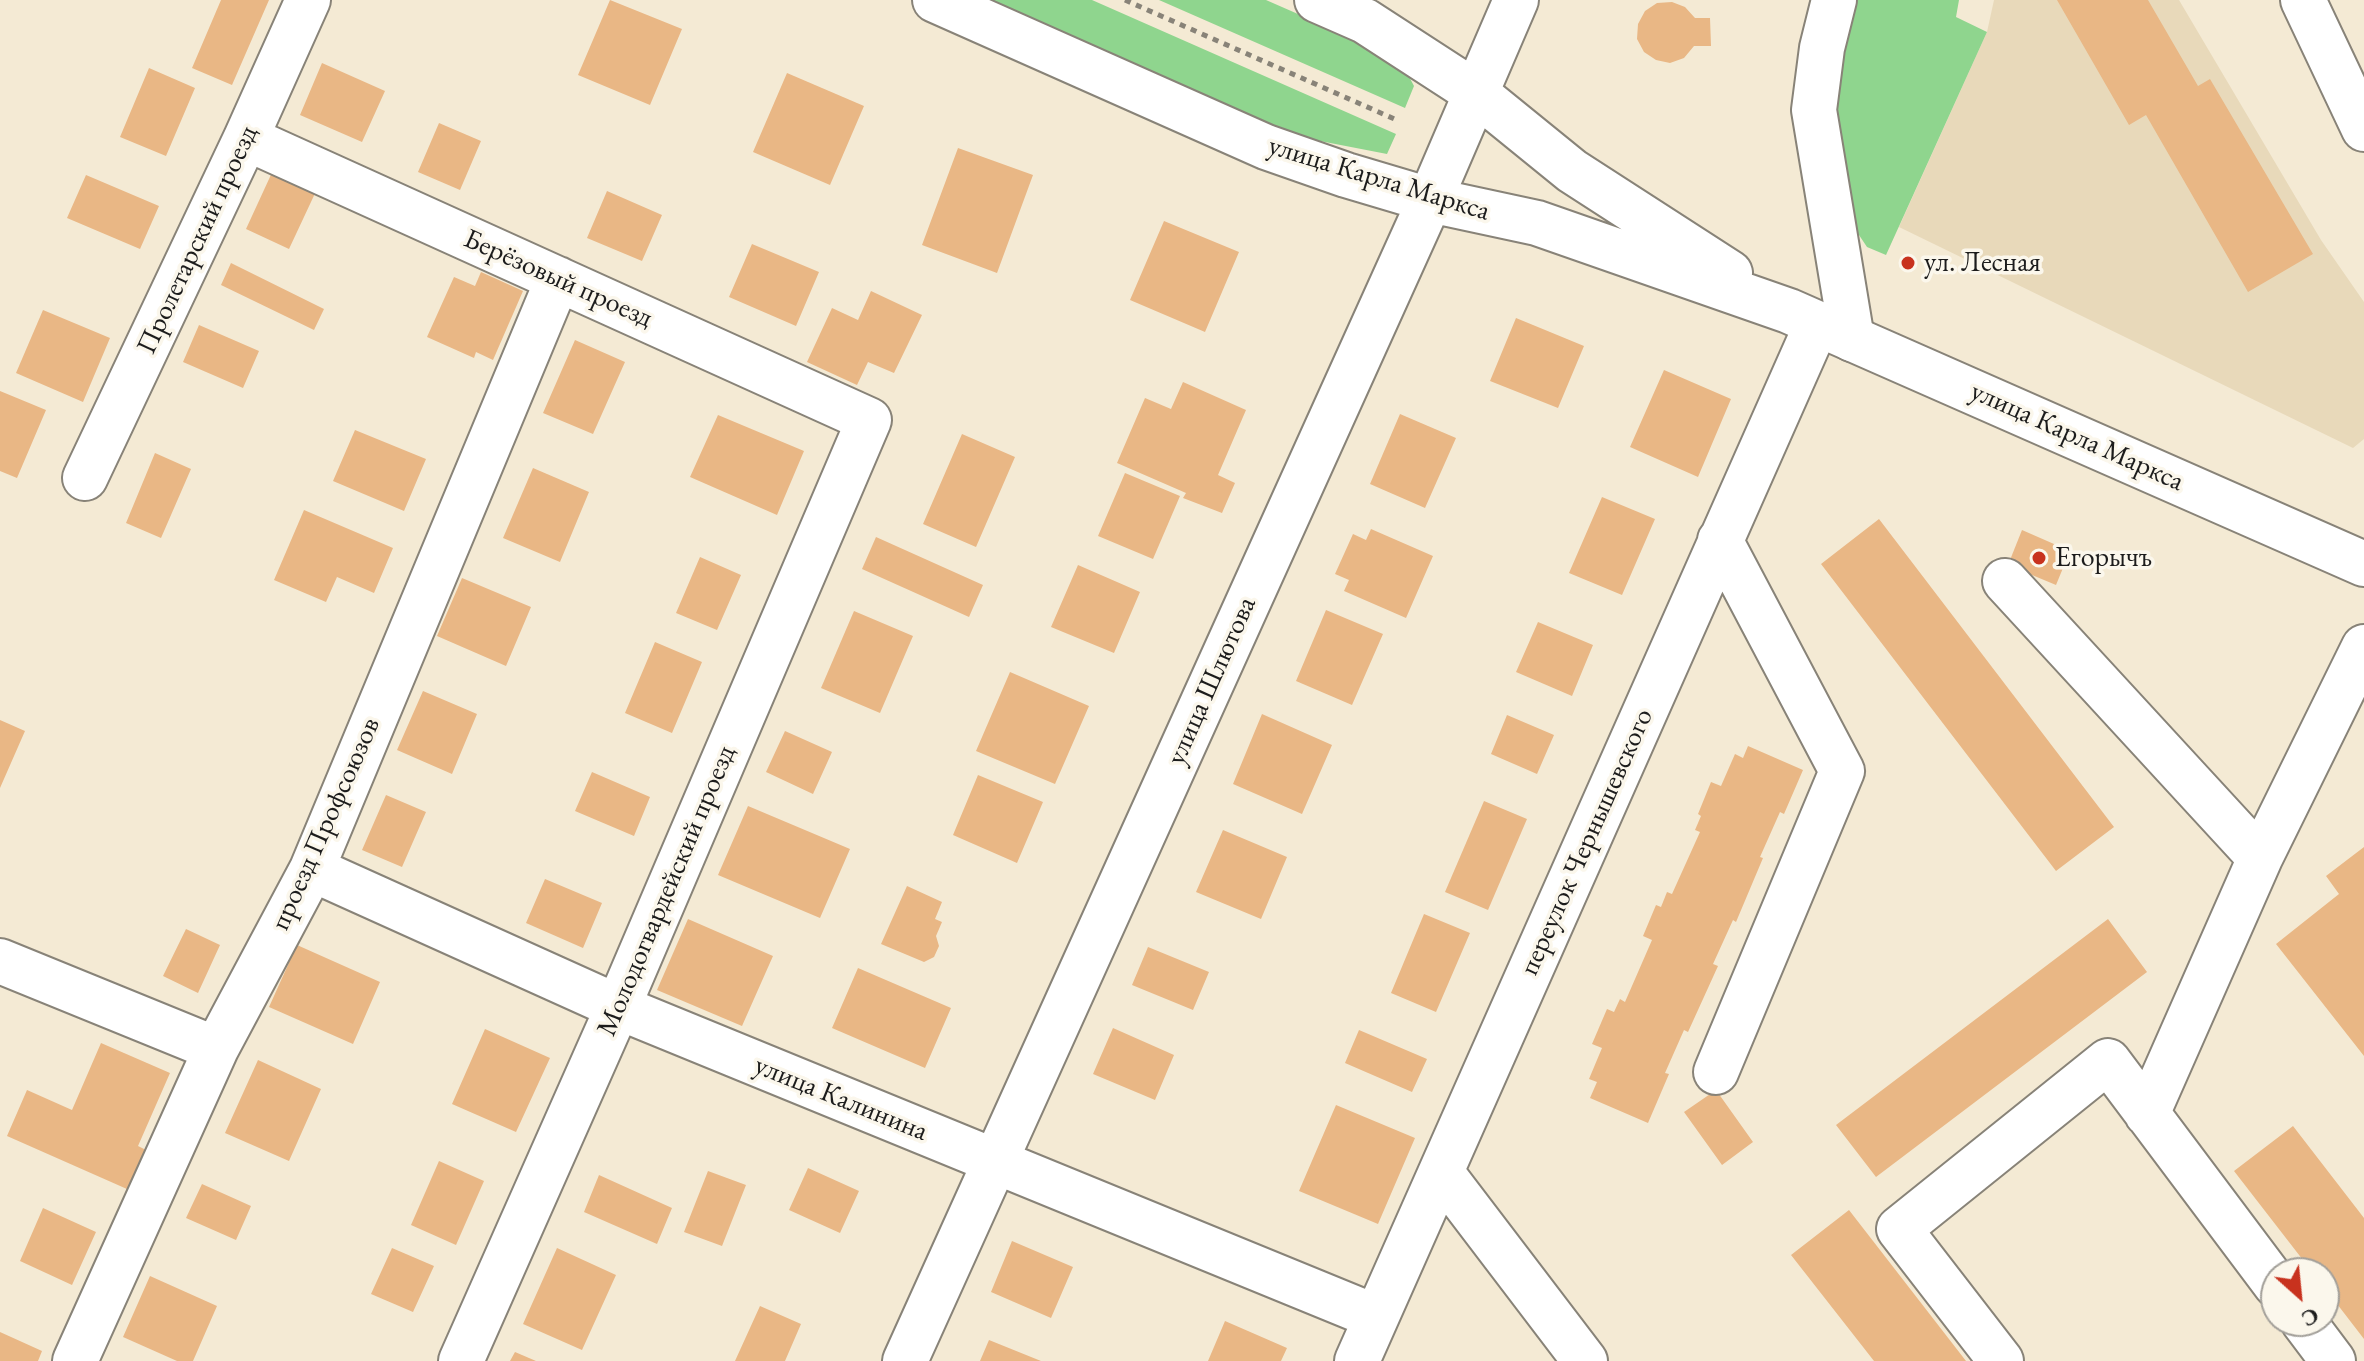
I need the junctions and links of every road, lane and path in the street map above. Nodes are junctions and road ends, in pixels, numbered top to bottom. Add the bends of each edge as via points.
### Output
1 (308, 0) edge
2 (935, 0) edge
3 (1125, 0) edge
4 (1317, 0) edge
5 (1516, 0) edge
6 (1834, 0) edge
7 (2303, 0) edge
8 (1476, 93) junction
9 (1399, 121) dead end
10 (2364, 129) edge
11 (246, 138) junction
12 (1430, 200) junction
13 (558, 279) junction
14 (1819, 325) junction
15 (869, 420) joint
16 (85, 478) dead end
17 (1720, 540) junction
18 (2364, 564) edge
19 (2005, 581) dead end
20 (2364, 647) edge
21 (2260, 858) junction
22 (312, 869) junction
23 (0, 961) edge
24 (618, 1007) junction
25 (216, 1049) junction
26 (1716, 1072) dead end
27 (2147, 1114) junction
28 (994, 1161) junction
29 (1441, 1172) junction
30 (2260, 1264) edge
31 (1376, 1317) junction
32 (2315, 1337) edge
33 (75, 1361) edge
34 (461, 1361) edge
35 (905, 1361) edge
36 (1357, 1361) edge
37 (1585, 1361) edge
38 (2001, 1361) edge
39 (2333, 1361) edge

1 - 11 street, Пролетарский проезд
2 - 12 street, улица Карла Маркса via 1266,147
3 - 9 path
4 - 8 street, улица Карла Маркса via 1365,21
5 - 8 street, улица Шлютова
6 - 14 street via 1814,110
7 - 10 street
8 - 12 street, улица Шлютова
8 - 14 street, улица Карла Маркса via 1572,171
11 - 13 street, Берёзовый проезд
11 - 16 street, Пролетарский проезд
12 - 14 street, улица Карла Маркса via 1537,223
12 - 28 street, улица Шлютова
13 - 15 street, Берёзовый проезд
13 - 22 street, проезд Профсоюзов
14 - 17 street, переулок Чернышевского
14 - 18 street, улица Карла Маркса
15 - 24 street, Молодогвардейский проезд
17 - 26 street via 1842,771
17 - 29 street, переулок Чернышевского
19 - 21 street
20 - 21 street
21 - 27 street
22 - 24 street, улица Калинина
22 - 25 street, проезд Профсоюзов
23 - 25 street
24 - 28 street, улица Калинина
24 - 34 street, Молодогвардейский проезд
25 - 33 street, проезд Профсоюзов
27 - 30 street
27 - 38 street via 2108,1061 1899,1229
28 - 31 street, улица Калинина
28 - 35 street, улица Шлютова
29 - 31 street, переулок Чернышевского
29 - 37 street
31 - 36 street, переулок Чернышевского
32 - 39 street

